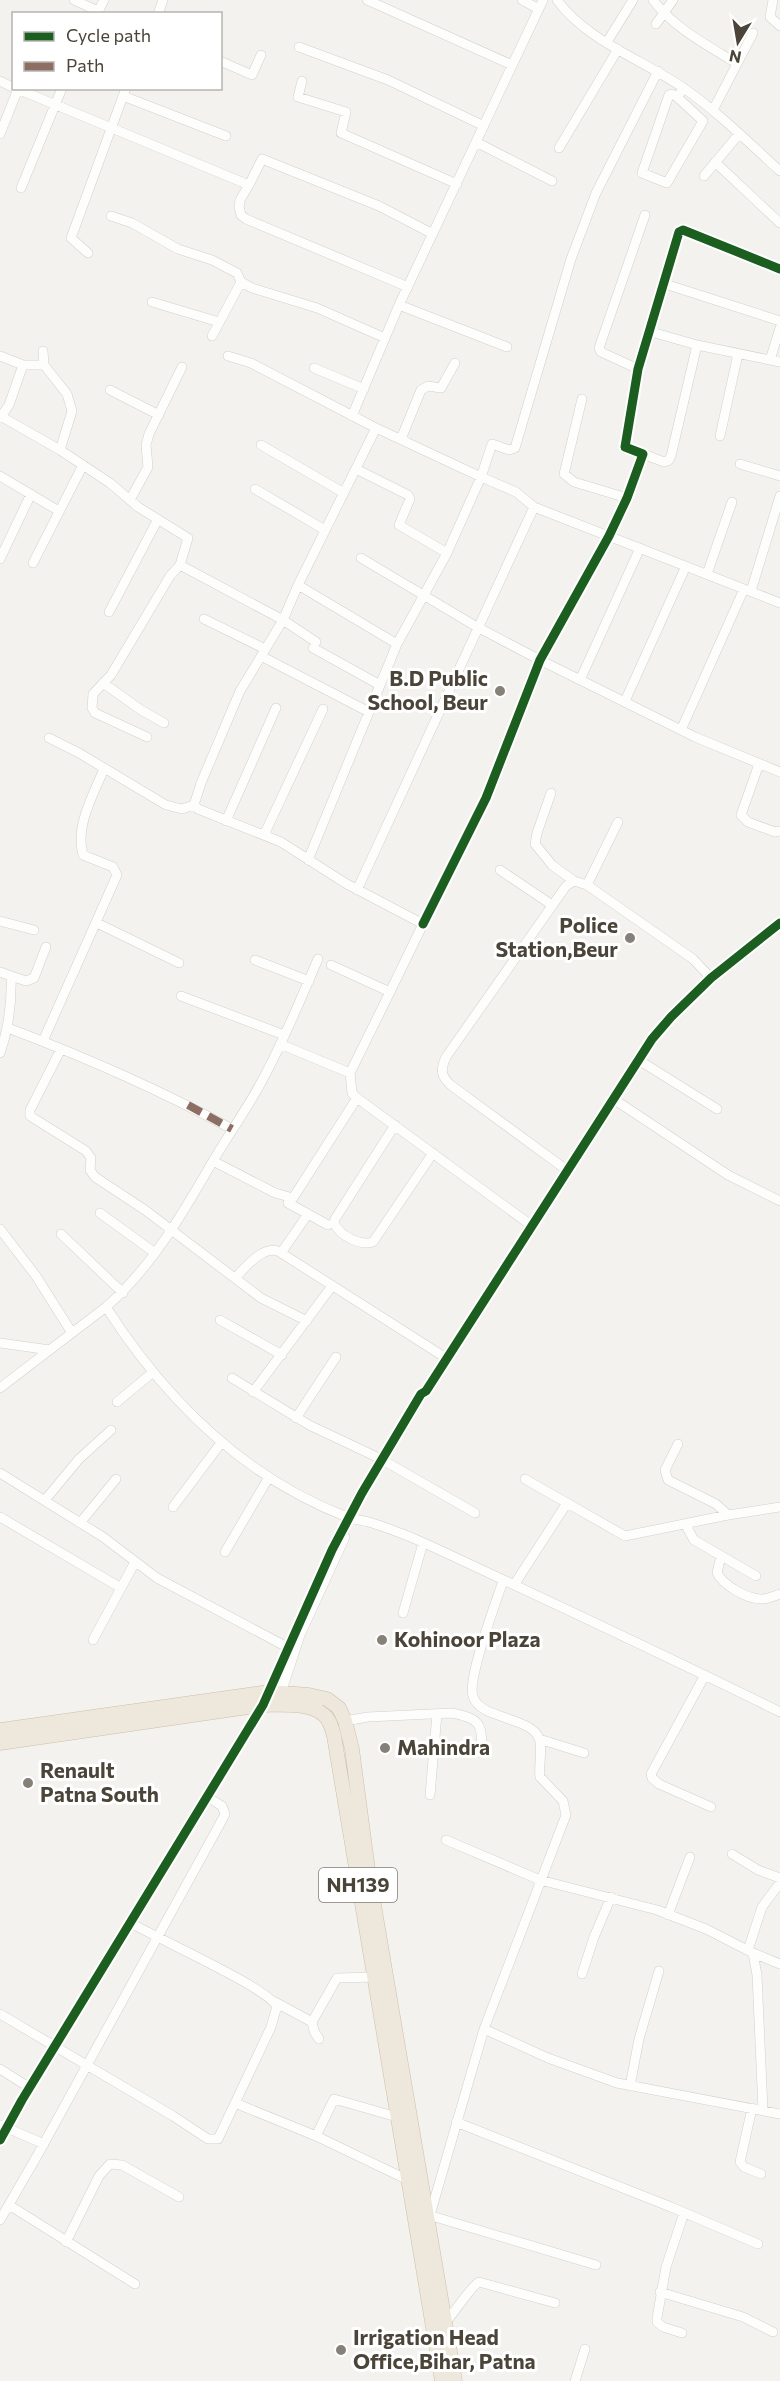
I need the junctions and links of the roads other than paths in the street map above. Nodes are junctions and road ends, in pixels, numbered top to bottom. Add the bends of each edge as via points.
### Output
1 (74, 0) edge
2 (104, 0) edge
3 (367, 0) edge
4 (522, 0) edge
5 (557, 0) edge
6 (633, 0) edge
7 (653, 0) edge
8 (673, 0) edge
9 (773, 0) edge
10 (541, 5) edge
11 (97, 12) edge
12 (663, 13) junction
13 (656, 24) dead end
14 (780, 26) edge
15 (753, 33) dead end
16 (607, 42) junction
17 (299, 47) dead end
18 (618, 49) junction
19 (261, 55) dead end
20 (222, 62) edge
21 (736, 63) junction
22 (512, 64) junction
23 (658, 71) junction
24 (302, 81) dead end
25 (684, 88) junction
26 (16, 90) edge
27 (19, 90) edge
28 (61, 90) edge
29 (124, 92) edge
30 (677, 98) junction
31 (55, 104) junction
32 (713, 110) junction
33 (484, 126) junction
34 (109, 129) junction
35 (0, 134) edge
36 (739, 134) junction
37 (226, 136) dead end
38 (476, 142) junction
39 (559, 148) dead end
40 (715, 162) junction
41 (780, 171) edge
42 (704, 176) dead end
43 (552, 181) dead end
44 (457, 184) junction
45 (249, 185) junction
46 (21, 188) dead end
47 (645, 215) dead end
48 (111, 216) dead end
49 (780, 223) edge
50 (433, 234) junction
51 (88, 253) dead end
52 (780, 269) edge
53 (241, 282) junction
54 (662, 283) junction
55 (408, 287) junction
56 (152, 302) dead end
57 (399, 305) junction
58 (780, 321) edge
59 (219, 322) junction
60 (780, 328) edge
61 (648, 331) junction
62 (212, 336) dead end
63 (386, 338) junction
64 (697, 345) junction
65 (507, 347) dead end
66 (43, 351) dead end
67 (738, 354) junction
68 (0, 356) edge
69 (228, 356) dead end
70 (770, 360) junction
71 (780, 362) edge
72 (455, 363) dead end
73 (23, 365) junction
74 (45, 365) junction
75 (182, 367) dead end
76 (314, 368) dead end
77 (638, 369) junction
78 (364, 389) junction
79 (110, 390) dead end
80 (582, 399) dead end
81 (159, 415) junction
82 (352, 416) junction
83 (1, 417) edge
84 (376, 428) junction
85 (720, 436) dead end
86 (401, 439) junction
87 (261, 446) dead end
88 (60, 450) junction
89 (643, 454) junction
90 (740, 464) dead end
91 (83, 465) junction
92 (356, 469) junction
93 (0, 476) edge
94 (780, 476) edge
95 (481, 477) junction
96 (255, 489) dead end
97 (344, 493) junction
98 (31, 494) junction
99 (627, 498) junction
100 (130, 500) junction
101 (779, 501) edge
102 (732, 502) dead end
103 (534, 507) junction
104 (59, 511) junction
105 (158, 519) junction
106 (325, 530) junction
107 (609, 536) junction
108 (640, 548) junction
109 (447, 554) junction
110 (361, 558) dead end
111 (0, 559) edge
112 (33, 564) dead end
113 (180, 566) junction
114 (686, 566) junction
115 (707, 574) junction
116 (298, 585) junction
117 (747, 590) junction
118 (424, 596) junction
119 (780, 603) edge
120 (109, 612) dead end
121 (204, 619) dead end
122 (283, 621) junction
123 (477, 627) junction
124 (397, 644) junction
125 (263, 653) junction
126 (540, 660) junction
127 (580, 680) junction
128 (104, 683) junction
129 (380, 685) junction
130 (625, 701) junction
131 (276, 708) dead end
132 (323, 709) dead end
133 (369, 712) junction
134 (164, 723) dead end
135 (681, 730) junction
136 (147, 737) dead end
137 (49, 738) dead end
138 (759, 764) junction
139 (104, 769) junction
140 (780, 772) edge
141 (551, 793) dead end
142 (195, 805) junction
143 (226, 821) junction
144 (618, 822) dead end
145 (780, 831) edge
146 (264, 836) junction
147 (308, 860) junction
148 (500, 870) dead end
149 (574, 881) junction
150 (587, 885) junction
151 (357, 890) junction
152 (552, 905) junction
153 (0, 921) edge
154 (780, 922) edge
155 (97, 923) junction
156 (423, 924) junction
157 (34, 930) dead end
158 (46, 947) dead end
159 (318, 959) dead end
160 (255, 960) dead end
161 (179, 963) dead end
162 (331, 965) dead end
163 (0, 972) edge
164 (11, 976) junction
165 (711, 978) junction
166 (309, 981) junction
167 (390, 992) junction
168 (181, 996) dead end
169 (8, 1028) junction
170 (282, 1040) junction
171 (43, 1041) junction
172 (61, 1049) junction
173 (0, 1053) edge
174 (637, 1059) junction
175 (350, 1073) junction
176 (357, 1098) junction
177 (612, 1098) junction
178 (717, 1109) dead end
179 (395, 1125) junction
180 (232, 1129) junction
181 (432, 1153) junction
182 (213, 1161) junction
183 (568, 1171) junction
184 (780, 1201) edge
185 (288, 1203) dead end
186 (100, 1213) dead end
187 (308, 1214) junction
188 (328, 1225) dead end
189 (532, 1226) junction
190 (0, 1229) edge
191 (171, 1230) junction
192 (61, 1234) dead end
193 (282, 1252) junction
194 (155, 1253) junction
195 (235, 1278) junction
196 (332, 1286) junction
197 (123, 1293) junction
198 (106, 1307) junction
199 (220, 1320) dead end
200 (307, 1321) junction
201 (72, 1333) junction
202 (0, 1343) edge
203 (50, 1350) junction
204 (282, 1355) junction
205 (336, 1357) dead end
206 (446, 1358) junction
207 (152, 1373) junction
208 (232, 1378) dead end
209 (0, 1388) edge
210 (253, 1392) junction
211 (117, 1402) dead end
212 (296, 1418) junction
213 (111, 1430) dead end
214 (221, 1443) junction
215 (678, 1444) dead end
216 (383, 1460) junction
217 (0, 1473) edge
218 (269, 1477) junction
219 (116, 1479) dead end
220 (525, 1479) dead end
221 (45, 1500) junction
222 (567, 1503) junction
223 (173, 1507) dead end
224 (780, 1507) edge
225 (475, 1513) dead end
226 (728, 1515) junction
227 (0, 1517) edge
228 (351, 1518) junction
229 (80, 1523) junction
230 (685, 1524) junction
231 (423, 1543) junction
232 (225, 1552) dead end
233 (721, 1556) junction
234 (135, 1562) junction
235 (756, 1576) dead end
236 (503, 1581) junction
237 (514, 1586) junction
238 (121, 1587) junction
239 (780, 1594) edge
240 (403, 1613) dead end
241 (93, 1640) dead end
242 (287, 1647) junction
243 (705, 1675) junction
244 (273, 1699) junction
245 (780, 1712) edge
246 (437, 1714) junction
247 (345, 1721) junction
248 (81, 1725) junction
249 (0, 1730) edge
250 (539, 1739) junction
251 (0, 1743) edge
252 (481, 1753) dead end
253 (584, 1753) dead end
254 (430, 1795) dead end
255 (207, 1797) junction
256 (711, 1807) dead end
257 (446, 1840) dead end
258 (732, 1854) dead end
259 (690, 1857) dead end
260 (780, 1880) edge
261 (540, 1881) junction
262 (611, 1898) junction
263 (668, 1915) junction
264 (131, 1923) junction
265 (156, 1938) junction
266 (750, 1952) junction
267 (780, 1964) edge
268 (659, 1971) dead end
269 (582, 1974) dead end
270 (380, 1976) junction
271 (275, 2002) junction
272 (0, 2014) edge
273 (312, 2022) junction
274 (484, 2029) junction
275 (319, 2039) dead end
276 (55, 2047) junction
277 (87, 2065) junction
278 (0, 2069) edge
279 (630, 2086) junction
280 (30, 2088) junction
281 (235, 2103) junction
282 (752, 2108) junction
283 (763, 2110) junction
284 (780, 2114) edge
285 (397, 2117) junction
286 (456, 2122) junction
287 (3, 2127) edge
288 (316, 2136) junction
289 (0, 2140) edge
290 (44, 2144) junction
291 (761, 2174) dead end
292 (408, 2180) junction
293 (179, 2198) dead end
294 (9, 2205) junction
295 (423, 2213) junction
296 (684, 2213) junction
297 (0, 2220) edge
298 (66, 2242) junction
299 (758, 2244) dead end
300 (596, 2265) dead end
301 (135, 2284) dead end
302 (660, 2292) junction
303 (555, 2303) dead end
304 (444, 2324) junction
305 (773, 2332) dead end
306 (682, 2333) dead end
307 (585, 2349) dead end
308 (442, 2381) edge
309 (455, 2381) edge
310 (575, 2381) edge

1 - 11 street
2 - 11 street
3 - 22 street
4 - 10 street
5 - 16 street via 578,23
6 - 16 street
7 - 12 street
8 - 12 street
9 - 14 street via 770,17
10 - 22 street
12 - 13 street
12 - 21 street
15 - 21 street
16 - 18 street
17 - 33 street via 388,80
18 - 23 street
18 - 39 street
19 - 20 street via 252,75
21 - 32 street
22 - 33 street
23 - 25 street
23 - 95 street via 596,193 571,259 515,448 492,444
24 - 44 street via 298,97 346,112 341,133
25 - 30 street
25 - 32 street
26 - 35 street
27 - 31 street
28 - 31 street
29 - 34 street
29 - 37 street
30 - 30 street via 704,121 667,183 642,173 669,95
31 - 34 street
31 - 46 street
32 - 36 street
33 - 38 street
34 - 45 street
34 - 51 street via 71,238
36 - 40 street
36 - 41 street
38 - 43 street
38 - 44 street
40 - 42 street
40 - 49 street
44 - 50 street
45 - 50 street via 262,159 379,206
45 - 55 street via 239,207 246,219
47 - 77 street via 599,348
48 - 53 street via 178,249 212,260 237,273
50 - 55 street
52 - 54 street via 680,230
53 - 59 street
53 - 63 street via 317,308
54 - 58 street
54 - 61 street
55 - 57 street
56 - 59 street
57 - 63 street
57 - 65 street
59 - 62 street
60 - 70 street
61 - 64 street
61 - 77 street
63 - 78 street
64 - 67 street
64 - 89 street via 668,461
66 - 74 street
67 - 70 street
67 - 85 street
68 - 73 street
69 - 82 street via 250,363
70 - 71 street
72 - 86 street via 441,388 428,386 421,390
73 - 74 street
73 - 83 street
74 - 88 street via 67,394 72,411
75 - 81 street
76 - 78 street
77 - 89 street via 625,447
78 - 82 street
79 - 81 street
80 - 99 street via 564,474 574,482
81 - 100 street via 146,445 148,467
82 - 84 street
83 - 88 street
84 - 86 street
84 - 92 street
86 - 95 street
87 - 97 street
88 - 91 street
89 - 99 street
90 - 94 street
91 - 100 street
91 - 104 street
92 - 97 street
92 - 109 street via 408,495 410,499 399,525
93 - 98 street
95 - 103 street via 516,492
95 - 109 street
96 - 106 street
97 - 106 street
98 - 104 street
98 - 111 street
99 - 107 street
100 - 105 street
101 - 117 street
102 - 115 street
103 - 107 street
103 - 123 street
104 - 112 street
105 - 113 street via 188,538
105 - 120 street
106 - 116 street
107 - 108 street
107 - 126 street
108 - 114 street
108 - 127 street
109 - 118 street
110 - 118 street
113 - 122 street
113 - 128 street
114 - 115 street
114 - 130 street
115 - 117 street
116 - 122 street
116 - 124 street
117 - 119 street
117 - 135 street
118 - 123 street
118 - 124 street
121 - 125 street
122 - 125 street
122 - 129 street
123 - 126 street
123 - 151 street
124 - 129 street
125 - 133 street
125 - 142 street via 240,691
126 - 127 street
126 - 156 street via 486,798
127 - 130 street
128 - 134 street
128 - 136 street via 93,694 95,712
129 - 133 street
130 - 135 street
131 - 143 street
132 - 146 street
133 - 147 street
135 - 138 street
137 - 139 street
138 - 140 street
138 - 145 street via 741,815 748,822
139 - 142 street via 166,806 182,809
139 - 155 street via 81,829 83,855 117,870
141 - 149 street via 535,844 552,865
142 - 143 street
143 - 146 street
144 - 150 street
146 - 147 street
147 - 151 street
148 - 152 street
149 - 150 street
149 - 152 street
150 - 165 street via 693,958
151 - 156 street
152 - 183 street via 446,1057 442,1070 452,1086
153 - 157 street
154 - 165 street
155 - 161 street
155 - 171 street
156 - 167 street
158 - 164 street via 34,978 26,981
159 - 166 street
160 - 166 street
162 - 167 street
163 - 164 street
164 - 169 street
165 - 174 street via 670,1017
166 - 170 street
167 - 175 street
168 - 170 street
169 - 171 street
169 - 173 street
170 - 175 street
170 - 180 street via 252,1100
171 - 172 street
172 - 180 street via 159,1091
172 - 191 street via 30,1116 86,1150 95,1177
174 - 177 street
174 - 178 street
175 - 176 street via 352,1093
176 - 179 street
176 - 182 street via 293,1198 269,1191
177 - 183 street
177 - 184 street via 728,1175
179 - 181 street
179 - 181 street via 335,1219 339,1230 357,1241 373,1242
180 - 182 street
181 - 189 street
182 - 191 street
183 - 189 street
185 - 187 street
186 - 194 street
187 - 188 street
187 - 193 street
189 - 206 street
190 - 201 street
191 - 194 street
191 - 195 street
192 - 197 street
193 - 195 street via 264,1252
193 - 196 street
194 - 197 street
195 - 200 street via 270,1304
196 - 200 street
196 - 206 street
197 - 198 street
198 - 201 street
198 - 207 street
199 - 204 street
200 - 204 street
201 - 203 street
202 - 203 street
203 - 209 street
204 - 210 street
205 - 212 street
206 - 216 street via 426,1397
207 - 211 street
207 - 214 street
208 - 210 street
210 - 212 street
212 - 216 street
213 - 221 street via 79,1459
214 - 218 street
214 - 223 street
215 - 226 street via 665,1470 668,1480 716,1504
216 - 225 street
216 - 228 street
217 - 221 street
218 - 228 street
218 - 232 street
219 - 229 street
220 - 222 street
221 - 229 street
222 - 230 street via 625,1536
222 - 237 street
224 - 226 street
226 - 230 street
227 - 238 street
228 - 231 street
228 - 242 street
228 - 244 street
229 - 234 street
230 - 233 street via 694,1540
231 - 236 street
231 - 240 street
233 - 235 street
233 - 239 street via 717,1573 725,1582 755,1598
234 - 238 street
234 - 242 street via 157,1578
236 - 237 street
236 - 250 street via 473,1677 472,1696 482,1708 524,1725
237 - 243 street
238 - 241 street
242 - 244 street
243 - 245 street
243 - 256 street via 651,1774 659,1784
244 - 247 highway, NH139 via 309,1695 327,1699 339,1708
244 - 248 highway, NH139
244 - 255 street
244 - 270 highway, NH139 via 313,1709 325,1715 330,1724
246 - 247 street
246 - 252 street via 462,1715 478,1722 482,1732
246 - 254 street
247 - 270 highway, NH139 via 352,1749
248 - 249 highway, NH139
248 - 251 highway, NH139
250 - 253 street
250 - 261 street via 540,1777 563,1802 566,1815
255 - 264 street
255 - 265 street via 222,1806 225,1815
257 - 261 street
258 - 260 street
259 - 263 street
260 - 266 street via 762,1907
261 - 262 street
261 - 274 street
262 - 263 street
262 - 269 street
263 - 266 street
264 - 265 street
264 - 276 street
265 - 271 street
265 - 277 street
266 - 267 street
266 - 283 street via 757,1975
268 - 279 street
270 - 273 street via 337,1978
270 - 285 highway, NH139
270 - 295 highway, NH139
271 - 273 street
271 - 281 street via 277,2010 271,2027
272 - 276 street
273 - 275 street
274 - 279 street via 565,2065
274 - 286 street
276 - 277 street
276 - 280 street
277 - 281 street via 211,2140 219,2136
277 - 290 street
278 - 280 street
279 - 282 street
280 - 287 street
281 - 288 street
282 - 283 street
282 - 291 street via 740,2163
283 - 284 street
285 - 288 street via 334,2099
285 - 292 highway, NH139
286 - 295 street
286 - 296 street
287 - 289 street
287 - 290 street
288 - 292 street
290 - 294 street
292 - 295 highway, NH139
293 - 298 street via 122,2165 110,2164 99,2176
294 - 297 street
294 - 298 street
295 - 300 street
295 - 304 highway, NH139
295 - 308 highway, NH139
296 - 299 street
296 - 302 street
298 - 301 street
302 - 305 street via 743,2317
302 - 306 street via 657,2322
303 - 304 street via 479,2282
304 - 309 highway, NH139
307 - 310 street

